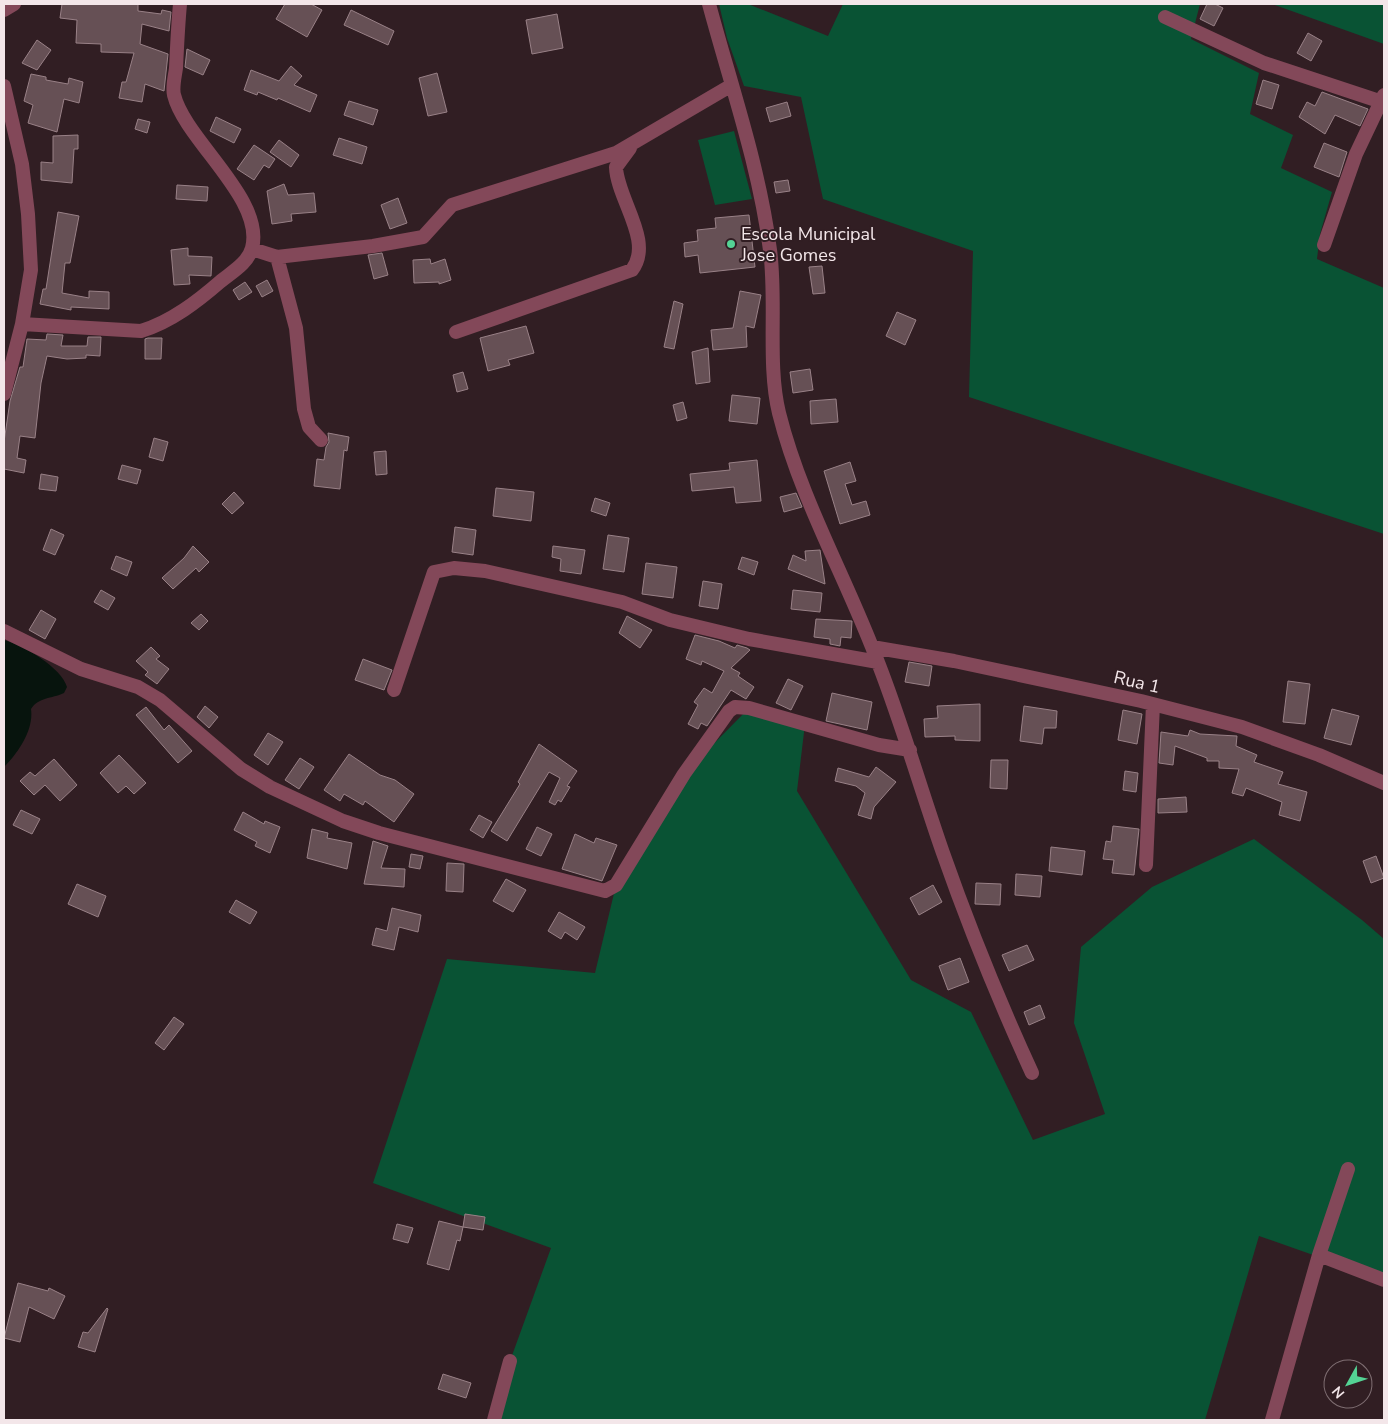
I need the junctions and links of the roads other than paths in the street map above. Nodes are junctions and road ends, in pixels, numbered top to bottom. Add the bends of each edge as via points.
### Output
1 (14, 4) edge
2 (180, 4) edge
3 (709, 4) edge
4 (4, 10) edge
5 (1165, 17) dead end
6 (732, 85) junction
7 (4, 86) edge
8 (1383, 99) edge
9 (632, 145) junction
10 (1324, 245) dead end
11 (252, 249) junction
12 (277, 257) junction
13 (22, 324) junction
14 (456, 332) dead end
15 (4, 394) edge
16 (321, 440) dead end
17 (4, 631) edge
18 (872, 647) junction
19 (878, 662) junction
20 (394, 690) dead end
21 (1152, 704) junction
22 (910, 750) junction
23 (1384, 783) edge
24 (1146, 865) dead end
25 (1032, 1072) dead end
26 (1348, 1170) dead end
27 (1319, 1255) junction
28 (1384, 1280) edge
29 (510, 1362) dead end
30 (494, 1420) edge
31 (1272, 1420) edge

1 - 4 street
2 - 11 street via 174,94 190,127 231,182 247,213 253,234
3 - 6 street
5 - 8 street via 1264,63
6 - 9 street
6 - 18 street via 746,128 764,206 773,274 774,373 778,409 788,449
7 - 13 street via 22,164 28,214 31,270
8 - 10 street via 1356,154
9 - 12 street via 616,153 452,205 422,237
9 - 14 street via 616,167 640,246 638,262 632,270
11 - 12 street
11 - 13 street via 243,264 207,293 155,327 141,332
12 - 16 street via 296,328 304,409 310,427
13 - 15 street
17 - 22 street via 81,669 138,687 160,700 248,773 270,787 343,821 605,891 616,885 684,774 729,710 749,708 879,745
18 - 19 street
18 - 21 street, Rua 1 via 954,661
19 - 20 street via 749,639 670,620 622,602 565,588 484,570 454,568 434,572
19 - 22 street
21 - 23 street, Rua 1 via 1242,727
21 - 24 street
22 - 25 street via 955,886 997,997
26 - 27 street
27 - 28 street
27 - 31 street
29 - 30 street

